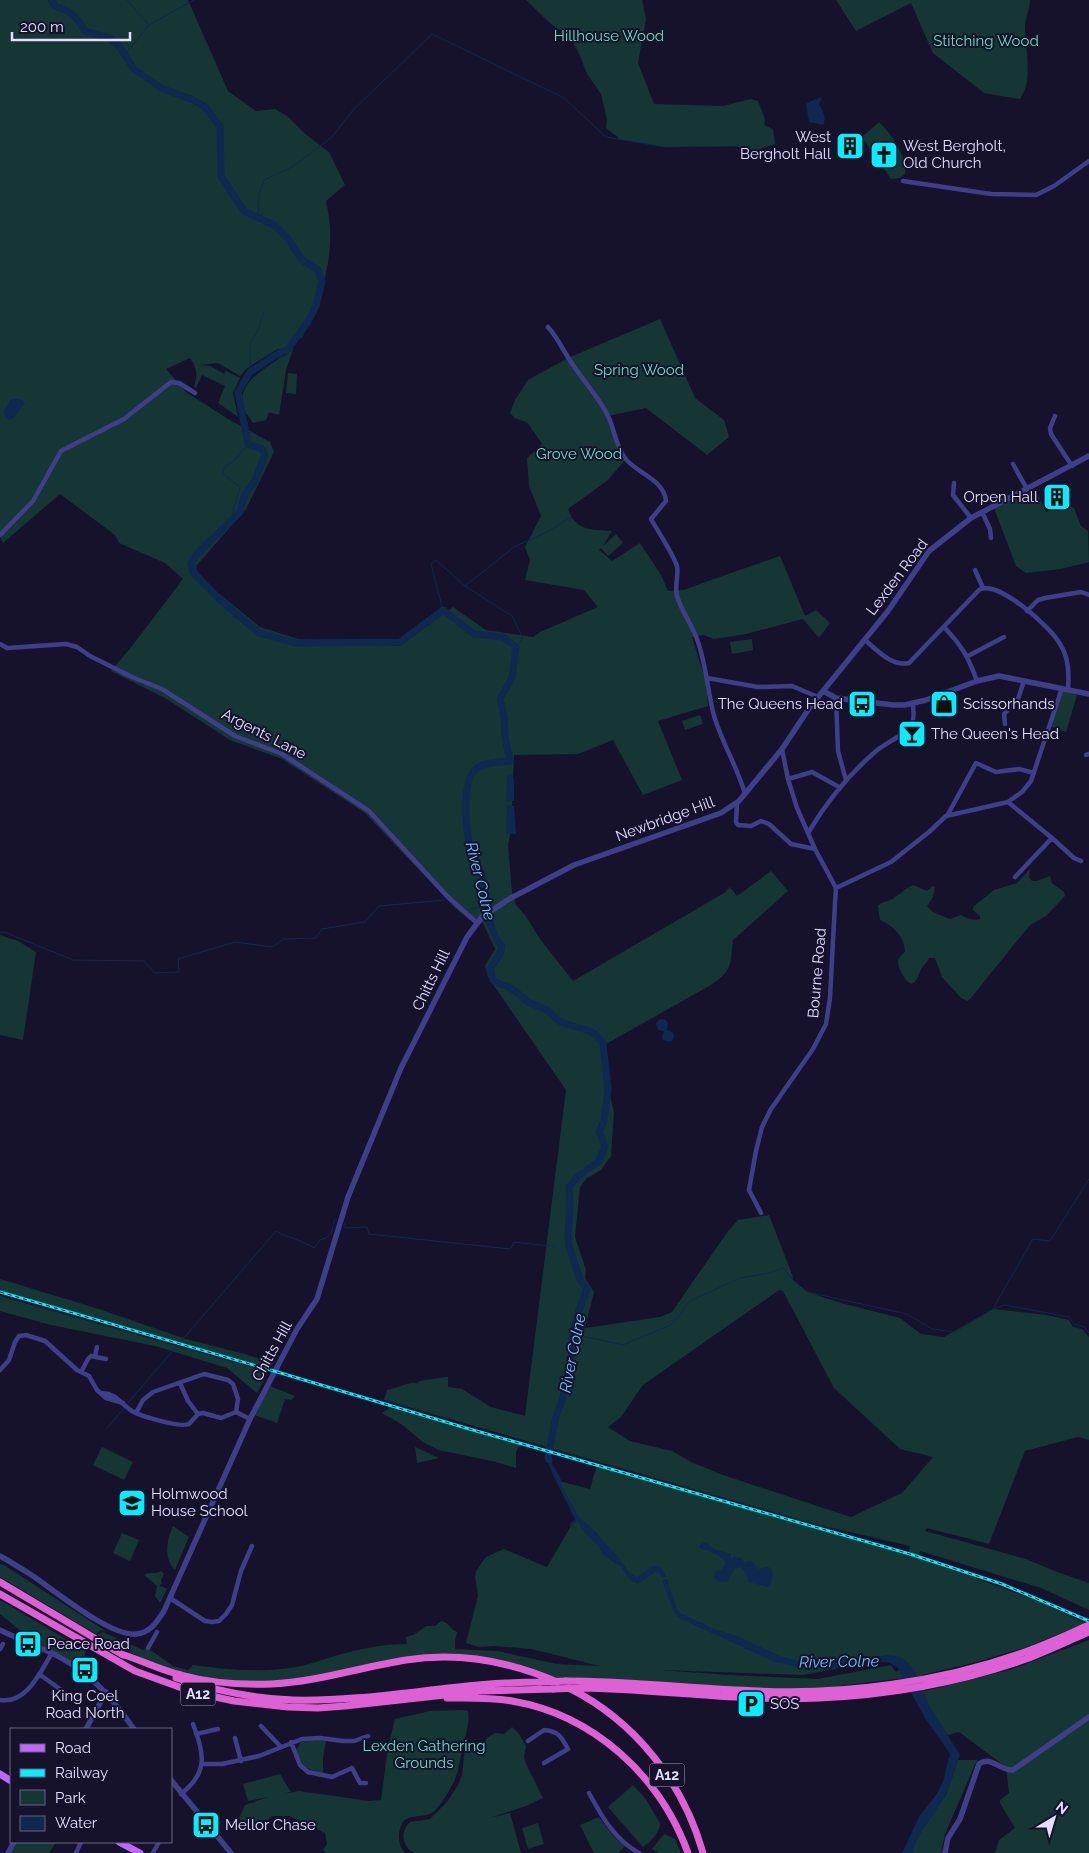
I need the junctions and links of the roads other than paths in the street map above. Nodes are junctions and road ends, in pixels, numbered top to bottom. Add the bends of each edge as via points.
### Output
1 (1089, 161) edge
2 (903, 181) dead end
3 (548, 327) dead end
4 (195, 393) dead end
5 (1055, 416) dead end
6 (1089, 456) edge
7 (1013, 464) dead end
8 (1072, 466) junction
9 (954, 483) dead end
10 (1027, 489) junction
11 (982, 512) junction
12 (971, 518) junction
13 (0, 535) edge
14 (991, 538) dead end
15 (975, 570) dead end
16 (983, 588) junction
17 (1089, 596) edge
18 (1028, 611) junction
19 (944, 627) junction
20 (1004, 637) dead end
21 (865, 640) junction
22 (0, 644) edge
23 (968, 656) junction
24 (708, 678) junction
25 (977, 681) junction
26 (1024, 681) junction
27 (1065, 689) junction
28 (823, 691) junction
29 (1089, 694) edge
30 (818, 697) junction
31 (836, 698) junction
32 (913, 704) junction
33 (1005, 724) dead end
34 (782, 749) junction
35 (1034, 773) junction
36 (788, 780) junction
37 (846, 780) junction
38 (839, 787) junction
39 (746, 794) junction
40 (1008, 802) junction
41 (736, 804) junction
42 (946, 816) junction
43 (809, 834) junction
44 (1052, 838) junction
45 (807, 848) junction
46 (815, 849) junction
47 (1074, 858) junction
48 (1081, 861) dead end
49 (1070, 864) dead end
50 (1015, 877) dead end
51 (836, 888) junction
52 (477, 923) junction
53 (761, 1213) dead end
54 (97, 1347) dead end
55 (95, 1356) junction
56 (106, 1359) dead end
57 (0, 1370) edge
58 (81, 1372) junction
59 (180, 1383) junction
60 (236, 1412) junction
61 (136, 1413) junction
62 (198, 1414) junction
63 (250, 1418) junction
64 (252, 1546) dead end
65 (0, 1556) edge
66 (0, 1582) edge
67 (0, 1594) edge
68 (170, 1598) junction
69 (1089, 1624) edge
70 (0, 1630) edge
71 (149, 1630) junction
72 (1088, 1633) edge
73 (3, 1644) dead end
74 (148, 1648) dead end
75 (0, 1649) edge
76 (52, 1653) junction
77 (121, 1654) junction
78 (39, 1674) junction
79 (934, 1679) junction
80 (895, 1686) junction
81 (106, 1692) junction
82 (71, 1697) dead end
83 (420, 1698) junction
84 (0, 1700) edge
85 (1089, 1717) edge
86 (193, 1724) dead end
87 (261, 1726) dead end
88 (87, 1728) edge
89 (133, 1728) edge
90 (218, 1728) dead end
91 (196, 1734) junction
92 (368, 1736) dead end
93 (235, 1738) dead end
94 (528, 1741) dead end
95 (291, 1742) junction
96 (281, 1747) junction
97 (240, 1761) junction
98 (202, 1764) junction
99 (544, 1764) dead end
100 (172, 1781) edge
101 (366, 1783) dead end
102 (589, 1793) dead end
103 (181, 1794) junction
104 (121, 1843) edge
105 (139, 1853) edge
106 (231, 1853) edge
107 (639, 1853) edge
108 (688, 1853) edge
109 (704, 1853) edge
110 (945, 1853) edge

1 - 2 street via 1036,195 991,194
3 - 24 street via 608,416 616,442 626,459 658,484 665,494 666,501 651,519 677,567 676,594 699,644
4 - 13 street via 171,382 124,419 61,451 33,502
5 - 8 street via 1048,427
6 - 8 street, Lexden Road
7 - 10 street
8 - 10 street, Lexden Road
9 - 12 street via 953,496
10 - 11 street, Lexden Road
11 - 12 street, Lexden Road
11 - 14 street
12 - 21 street, Lexden Road via 929,551
15 - 16 street
16 - 18 street via 997,590
16 - 19 street
17 - 18 street via 1082,592 1045,598 1038,600
18 - 27 street via 1061,645 1069,671
19 - 21 street via 914,659 904,664 895,663
19 - 23 street
20 - 23 street
21 - 28 street, Lexden Road
22 - 52 street, Argents Lane via 6,648 66,644 77,647 132,677 162,689 235,736 282,754 369,811 448,897
23 - 25 street
24 - 30 street via 758,687 792,686
24 - 39 street via 713,712
25 - 26 street via 999,676
25 - 32 street
26 - 27 street
26 - 33 street via 1018,699 1004,714
27 - 29 street
27 - 35 street
28 - 30 street, Newbridge Hill
28 - 31 street
30 - 34 street, Newbridge Hill
31 - 32 street via 893,705
31 - 37 street via 838,751
32 - 37 street via 913,722
34 - 36 street
34 - 39 street, Newbridge Hill
35 - 40 street via 1026,788
35 - 42 street via 1019,769 996,772 976,763
36 - 38 street via 812,772
36 - 43 street
37 - 38 street
38 - 43 street
39 - 41 street, Newbridge Hill
40 - 42 street
40 - 44 street
41 - 45 street via 738,825 750,826 761,821 791,844
41 - 52 street, Newbridge Hill via 721,813 574,865 509,899
42 - 51 street via 891,862
43 - 45 street
43 - 46 street
44 - 47 street
44 - 50 street
45 - 46 street
46 - 51 street
47 - 48 street
47 - 49 street
51 - 53 street, Bourne Road via 826,1024 813,1049 778,1096 762,1127 749,1190
52 - 63 street, Chitts Hill via 401,1068 348,1198 316,1298
54 - 55 street
55 - 56 street
55 - 58 street via 88,1358
57 - 58 street via 8,1364 15,1342 23,1334 45,1341
58 - 61 street via 89,1376 106,1398
59 - 60 street via 204,1374 228,1380 236,1388
59 - 61 street via 148,1395
59 - 62 street
60 - 62 street via 221,1418
60 - 63 street
61 - 62 street via 185,1426
63 - 68 street, Chitts Hill
64 - 68 street via 232,1605 219,1620 205,1621
65 - 71 street via 110,1627 132,1634
66 - 77 highway, A12
67 - 83 highway, A12 via 121,1664 193,1692 234,1702 288,1708
68 - 71 street, Chitts Hill via 158,1621
69 - 79 highway, A12 via 1020,1654
70 - 76 street
71 - 74 street via 156,1634
72 - 79 highway, A12 via 976,1674
73 - 75 street
76 - 78 street
76 - 81 street via 74,1665
77 - 80 highway, A12, bridge via 197,1685 254,1697 291,1700 471,1685 566,1681 759,1691
77 - 109 highway, A12 via 181,1675 244,1684 293,1682 405,1660 432,1658 472,1658 527,1670 583,1695 632,1732 656,1759 675,1788
78 - 82 street
78 - 84 street via 26,1692 10,1700
79 - 80 highway, A12
80 - 83 highway, A12, bridge via 818,1698 754,1698 581,1688 497,1690
81 - 88 street
81 - 89 street
83 - 108 highway, A12 via 513,1701 555,1713 589,1730 615,1748 646,1778 670,1814
85 - 110 street via 1013,1770 989,1760 982,1761 960,1818 948,1838
86 - 91 street
87 - 96 street
90 - 91 street
91 - 98 street
92 - 95 street via 354,1741 311,1738
93 - 97 street
94 - 99 street via 544,1730 561,1735 568,1748
95 - 96 street
95 - 101 street via 303,1769 332,1777 352,1768 360,1783
96 - 97 street
97 - 98 street
98 - 103 street via 195,1782
100 - 103 street
102 - 107 street via 613,1832
103 - 106 street
104 - 105 main road

